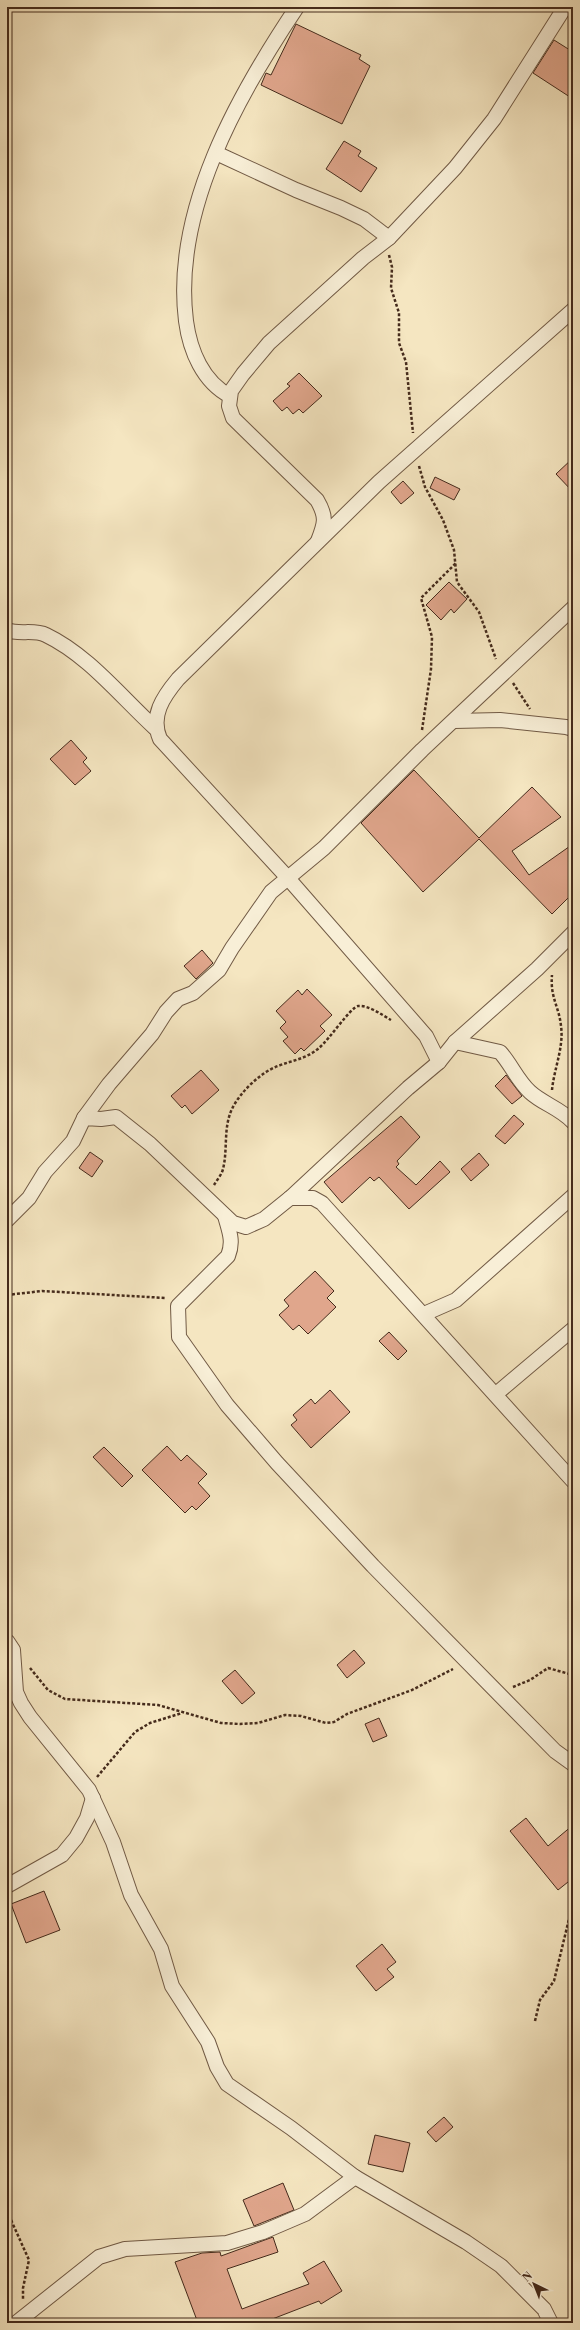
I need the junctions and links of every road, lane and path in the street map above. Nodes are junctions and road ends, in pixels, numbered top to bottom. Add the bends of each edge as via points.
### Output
1 (296, 7) edge
2 (565, 7) edge
3 (216, 153) junction
4 (386, 240) junction
5 (573, 310) edge
6 (230, 396) junction
7 (414, 450) junction
8 (317, 543) junction
9 (456, 563) junction
10 (573, 608) edge
11 (7, 630) edge
12 (506, 672) junction
13 (454, 721) junction
14 (537, 724) junction
15 (155, 728) junction
16 (573, 730) edge
17 (422, 750) junction
18 (287, 877) junction
19 (573, 933) edge
20 (551, 955) junction
21 (395, 1022) dead end
22 (455, 1042) junction
23 (439, 1062) junction
24 (553, 1106) junction
25 (84, 1118) junction
26 (573, 1122) edge
27 (573, 1196) edge
28 (290, 1198) junction
29 (207, 1200) junction
30 (225, 1216) junction
31 (7, 1220) edge
32 (7, 1295) edge
33 (184, 1300) junction
34 (424, 1314) junction
35 (573, 1329) edge
36 (496, 1394) junction
37 (573, 1481) edge
38 (10, 1646) edge
39 (466, 1660) junction
40 (573, 1675) edge
41 (497, 1692) junction
42 (12, 1695) edge
43 (183, 1713) junction
44 (573, 1764) edge
45 (91, 1794) junction
46 (7, 1885) edge
47 (573, 1913) edge
48 (535, 2021) dead end
49 (355, 2177) junction
50 (7, 2211) edge
51 (19, 2320) edge
52 (551, 2323) edge

1 - 3 street via 242,97
2 - 4 street via 494,119 455,168
3 - 4 street via 364,219
3 - 6 street via 189,236 185,269 185,313 193,353 211,382
4 - 6 street via 269,343 239,380
4 - 7 path via 391,259 391,288 399,313 399,344 406,362
5 - 7 street
6 - 8 street via 232,418 316,500 324,512 324,526
7 - 8 street
7 - 9 path via 425,487 443,520
8 - 15 street via 178,679 165,695 158,711
9 - 12 path via 457,582 479,612 496,660
9 - 17 path via 421,598 432,637 431,668 422,727
10 - 12 street
11 - 15 street via 45,634 56,641 108,682
12 - 13 street
12 - 14 path
13 - 14 street via 500,720
13 - 17 street
14 - 16 street
15 - 18 street via 160,739
17 - 18 street via 324,848
18 - 23 street via 426,1036
18 - 25 street via 271,892 256,912 219,970 193,993 178,999 166,1012 152,1034 108,1084
19 - 20 street
20 - 22 street
20 - 24 path via 551,986 561,1025 559,1052 552,1085
21 - 29 path via 368,1008 358,1006 352,1009 334,1033 306,1057 278,1066 262,1075 232,1109 226,1128 223,1170
22 - 23 street
22 - 24 street via 500,1052 531,1094
23 - 28 street
24 - 26 street
25 - 29 street via 116,1117 150,1144
25 - 31 street via 73,1141 45,1172 28,1198
27 - 34 street via 456,1300
28 - 30 street via 264,1219 246,1227 233,1223
28 - 34 street via 313,1198 322,1203
29 - 30 street
30 - 33 street via 232,1237 228,1256
32 - 33 path via 42,1291
33 - 39 street via 178,1306 179,1337 227,1404 277,1463
34 - 36 street
35 - 36 street
36 - 37 street
38 - 42 street
38 - 43 path via 26,1661 41,1684 54,1696 65,1699 158,1705
39 - 41 street
39 - 43 path via 412,1690 347,1714 334,1722 285,1716 258,1723 221,1723
40 - 41 path via 548,1668 530,1680
41 - 44 street via 555,1751
42 - 45 street
43 - 45 path via 150,1723 135,1732 107,1762
45 - 46 street via 87,1818 76,1838 62,1855
45 - 49 street via 113,1842 131,1895 161,1949 172,1986 208,2042 217,2067 227,2084 291,2128
47 - 48 path via 569,1919 554,1981 540,2000
49 - 51 street via 305,2214 263,2232 227,2243 125,2249 107,2254 91,2262
49 - 52 street via 466,2242 501,2266 544,2309
50 - 51 path via 29,2260

